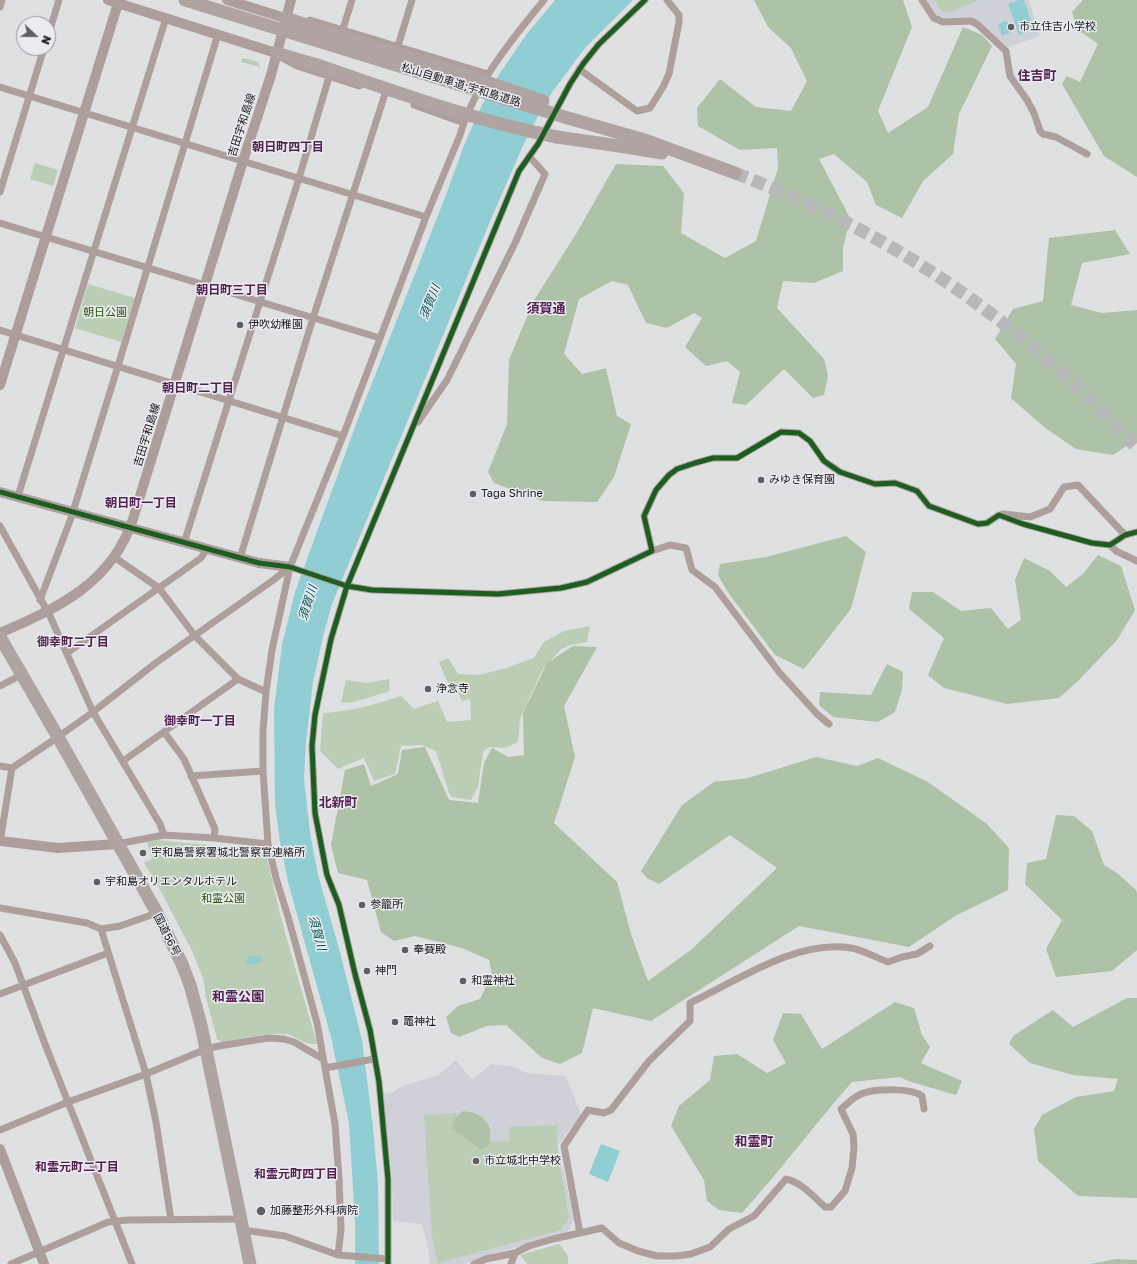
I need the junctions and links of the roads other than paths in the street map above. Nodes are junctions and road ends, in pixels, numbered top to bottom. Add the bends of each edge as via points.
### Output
1 (2, 0) edge
2 (59, 0) edge
3 (185, 0) edge
4 (227, 0) edge
5 (291, 0) edge
6 (352, 0) edge
7 (412, 0) edge
8 (544, 0) edge
9 (645, 0) edge
10 (667, 0) edge
11 (922, 0) edge
12 (115, 1) edge
13 (0, 7) edge
14 (54, 16) edge
15 (166, 18) junction
16 (285, 18) junction
17 (344, 29) junction
18 (218, 34) junction
19 (398, 46) junction
20 (276, 53) junction
21 (42, 56) edge
22 (579, 70) junction
23 (488, 74) junction
24 (328, 77) junction
25 (0, 87) edge
26 (385, 94) junction
27 (29, 96) junction
28 (84, 113) junction
29 (569, 115) junction
30 (464, 123) junction
31 (132, 128) junction
32 (185, 144) junction
33 (1087, 154) dead end
34 (529, 156) junction
35 (243, 161) junction
36 (707, 162) junction
37 (735, 173) tunnel mouth
38 (299, 178) junction
39 (0, 192) edge
40 (352, 195) junction
41 (426, 217) junction
42 (0, 223) edge
43 (46, 237) junction
44 (93, 251) junction
45 (148, 267) junction
46 (205, 285) junction
47 (260, 302) junction
48 (313, 318) junction
49 (0, 330) edge
50 (16, 334) junction
51 (380, 338) junction
52 (63, 349) junction
53 (118, 366) junction
54 (175, 384) junction
55 (0, 385) edge
56 (229, 401) junction
57 (282, 417) junction
58 (414, 427) junction
59 (343, 436) junction
60 (0, 492) edge
61 (18, 496) junction
62 (72, 512) junction
63 (999, 515) junction
64 (0, 526) edge
65 (130, 528) junction
66 (1137, 532) edge
67 (1125, 535) junction
68 (184, 543) junction
69 (1110, 545) junction
70 (207, 549) junction
71 (652, 551) junction
72 (114, 557) junction
73 (240, 558) junction
74 (1137, 561) edge
75 (294, 568) junction
76 (344, 585) junction
77 (160, 588) junction
78 (40, 600) junction
79 (48, 612) junction
80 (0, 633) edge
81 (195, 636) junction
82 (0, 638) edge
83 (66, 652) junction
84 (21, 675) junction
85 (238, 679) junction
86 (0, 686) edge
87 (266, 692) junction
88 (93, 712) junction
89 (829, 724) dead end
90 (164, 732) junction
91 (58, 737) junction
92 (123, 761) junction
93 (0, 766) edge
94 (12, 768) junction
95 (263, 771) junction
96 (191, 776) junction
97 (164, 835) junction
98 (214, 838) junction
99 (0, 842) edge
100 (117, 844) junction
101 (268, 844) junction
102 (0, 908) edge
103 (157, 913) junction
104 (101, 929) junction
105 (0, 935) edge
106 (930, 946) dead end
107 (108, 953) junction
108 (23, 985) junction
109 (0, 994) edge
110 (206, 1049) junction
111 (323, 1059) junction
112 (371, 1060) junction
113 (329, 1067) junction
114 (146, 1074) junction
115 (68, 1102) junction
116 (924, 1109) dead end
117 (0, 1130) edge
118 (0, 1149) edge
119 (171, 1220) junction
120 (116, 1222) junction
121 (242, 1224) junction
122 (580, 1233) junction
123 (39, 1252) junction
124 (514, 1253) junction
125 (338, 1255) junction
126 (387, 1261) edge
127 (12, 1264) edge
128 (44, 1264) edge
129 (132, 1264) edge
130 (250, 1264) edge
131 (474, 1264) edge
132 (512, 1264) edge

1 - 13 street
2 - 14 street
3 - 29 highway, 松山自動車道;宇和島道路, bridge
4 - 16 street
5 - 16 street, 吉田宇和島線
6 - 17 street
7 - 19 street
8 - 23 street
9 - 22 street via 599,44
10 - 22 street via 679,15 679,22 669,74 650,108 637,111
11 - 33 street via 934,18 942,22 971,21 1006,51 1010,76 1034,113 1040,131
12 - 15 street
12 - 28 street
15 - 18 street
15 - 31 street
16 - 17 street via 307,19
16 - 20 street, 吉田宇和島線
16 - 29 highway, bridge via 512,90
17 - 19 street
18 - 20 street
18 - 32 street
19 - 23 street
20 - 24 street via 292,64
20 - 35 street, 吉田宇和島線
20 - 36 highway, bridge via 454,111 520,129
21 - 27 street
22 - 34 street
23 - 30 street
24 - 26 street
24 - 38 street
25 - 27 street
26 - 30 street
26 - 40 street
27 - 28 street
27 - 39 street
28 - 31 street
28 - 43 street
29 - 36 highway via 598,127
30 - 41 street
31 - 32 street
31 - 44 street
32 - 35 street
32 - 45 street
34 - 58 street via 519,171
34 - 58 street via 545,174 515,243 447,380
35 - 38 street
35 - 46 street, 吉田宇和島線
36 - 37 highway
38 - 40 street
38 - 47 street
40 - 41 street
40 - 48 street
41 - 51 street
42 - 43 street
43 - 44 street
43 - 50 street
44 - 45 street
44 - 52 street
45 - 46 street
45 - 53 street
46 - 47 street
46 - 54 street, 吉田宇和島線
47 - 48 street
47 - 56 street
48 - 51 street
48 - 57 street
49 - 50 street
50 - 52 street
50 - 55 street
51 - 59 street
52 - 53 street
52 - 61 street
53 - 54 street
53 - 62 street
54 - 56 street
54 - 65 street, 吉田宇和島線
56 - 57 street
56 - 68 street
57 - 59 street
57 - 73 street
58 - 76 street
59 - 75 street via 295,558
60 - 61 street
61 - 62 street
62 - 65 street
62 - 78 street
63 - 67 street via 1030,517 1050,509 1064,487 1078,485
63 - 69 street via 1092,543
63 - 71 street via 986,523 978,524 929,506 917,491 895,483 875,484 840,472 824,461 810,440 799,433 781,432 737,458 713,458 677,468 669,475 656,490 644,516
64 - 78 street
65 - 68 street
65 - 72 street, 吉田宇和島線
66 - 67 street
67 - 69 street
68 - 70 street
69 - 74 street via 1116,551
70 - 73 street
70 - 77 street via 201,558
71 - 76 street via 587,582 561,588 498,594 372,590
71 - 89 street via 670,545 686,548 692,570 715,587 779,672
72 - 77 street
72 - 79 street, 吉田宇和島線 via 83,590
73 - 75 street
75 - 76 street
75 - 81 street
75 - 87 street via 272,650
76 - 112 street via 330,638 315,715 312,746 315,813 327,875 338,905 370,1030
77 - 81 street
77 - 83 street
78 - 79 street
79 - 80 street, 吉田宇和島線
79 - 83 street
81 - 85 street
81 - 88 street
82 - 84 highway, 国道56号
83 - 88 street
84 - 86 street
84 - 91 highway, 国道56号
85 - 87 street
85 - 90 street
87 - 95 street
88 - 91 street
88 - 92 street
90 - 92 street
90 - 96 street via 184,759
91 - 94 street
91 - 100 highway, 国道56号
92 - 97 street
93 - 94 street
94 - 99 street
95 - 96 street
95 - 101 street
96 - 98 street via 215,829
97 - 98 street
97 - 100 street
98 - 101 street
99 - 100 street via 58,848
100 - 103 highway, 国道56号
101 - 111 street via 314,1009
102 - 104 street via 87,923
103 - 104 street via 120,926
103 - 110 highway, 国道56号 via 190,985
104 - 107 street
105 - 108 street
106 - 122 street via 918,954 888,962 852,948 824,947 792,954 766,964 690,1003 690,1021 649,1061 611,1110 604,1113 588,1110 564,1146
107 - 108 street
107 - 114 street
108 - 109 street
108 - 115 street
110 - 111 street via 268,1038 284,1039
110 - 114 street
110 - 121 highway, 国道56号
111 - 113 street
112 - 113 street
112 - 126 street via 379,1082 388,1179
113 - 125 street via 339,1180 341,1229
114 - 115 street
114 - 119 street
115 - 117 street
115 - 120 street
116 - 122 street via 922,1096 901,1090 866,1092 841,1109 853,1134 852,1168 845,1191 831,1207 824,1207 793,1180 786,1179 754,1216 729,1229 710,1247 676,1256 657,1256 638,1251 619,1243 602,1228
118 - 123 street
119 - 120 street
119 - 121 street
120 - 123 street via 108,1222
120 - 129 street
121 - 125 street via 286,1236
121 - 130 highway, 国道56号
122 - 124 street via 529,1246
123 - 127 street
123 - 128 street
124 - 131 street
124 - 132 street
125 - 126 street

